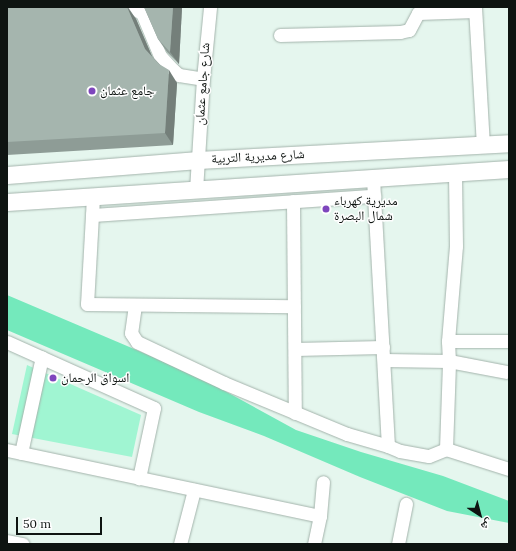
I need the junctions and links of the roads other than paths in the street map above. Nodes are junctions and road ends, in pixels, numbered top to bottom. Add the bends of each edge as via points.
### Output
1 (131, 7) edge
2 (210, 7) edge
3 (475, 9) edge
4 (417, 10) edge
5 (280, 35) dead end
6 (203, 79) junction
7 (509, 143) edge
8 (487, 145) junction
9 (198, 160) junction
10 (509, 169) edge
11 (490, 170) junction
12 (455, 173) junction
13 (7, 175) edge
14 (373, 178) junction
15 (196, 190) junction
16 (93, 196) junction
17 (374, 196) junction
18 (293, 201) junction
19 (7, 202) edge
20 (92, 215) junction
21 (135, 305) junction
22 (294, 306) junction
23 (448, 341) junction
24 (509, 341) edge
25 (7, 342) edge
26 (295, 349) junction
27 (383, 354) junction
28 (42, 357) junction
29 (449, 361) junction
30 (506, 372) dead end
31 (296, 413) junction
32 (388, 446) junction
33 (446, 449) junction
34 (7, 450) edge
35 (21, 453) junction
36 (509, 469) edge
37 (139, 478) junction
38 (323, 482) dead end
39 (194, 490) junction
40 (406, 504) dead end
41 (320, 516) junction
42 (180, 544) edge
43 (314, 544) edge
44 (398, 544) edge

1 - 6 street via 142,13 160,56 173,70 179,75
2 - 6 street, شارع جامع عثمان
3 - 4 street
3 - 8 street
4 - 5 street via 409,30 400,32
6 - 9 street, شارع جامع عثمان
7 - 8 main road, شارع مديرية التربية
8 - 9 main road, شارع مديرية التربية
8 - 11 main road via 502,159
9 - 13 main road, شارع مديرية التربية
9 - 15 street, شارع جامع عثمان
10 - 11 main road
11 - 12 main road
12 - 14 main road
12 - 23 street via 456,246
14 - 15 main road
14 - 17 street
15 - 16 main road
16 - 19 main road
16 - 20 street
17 - 18 street
17 - 27 street
18 - 20 street
18 - 22 street
20 - 21 street via 87,304
21 - 22 street
21 - 31 street via 131,333 137,342
22 - 26 street
23 - 24 street
23 - 29 street
25 - 28 street
26 - 27 street
26 - 31 street
27 - 29 street
27 - 32 street
28 - 35 street
28 - 37 street via 154,408
29 - 30 street
29 - 33 street
31 - 32 street via 347,434
32 - 33 street via 428,456
33 - 36 street
34 - 35 street
35 - 37 street
37 - 39 street
38 - 41 street
39 - 41 street
39 - 42 street
40 - 44 street
41 - 43 street

